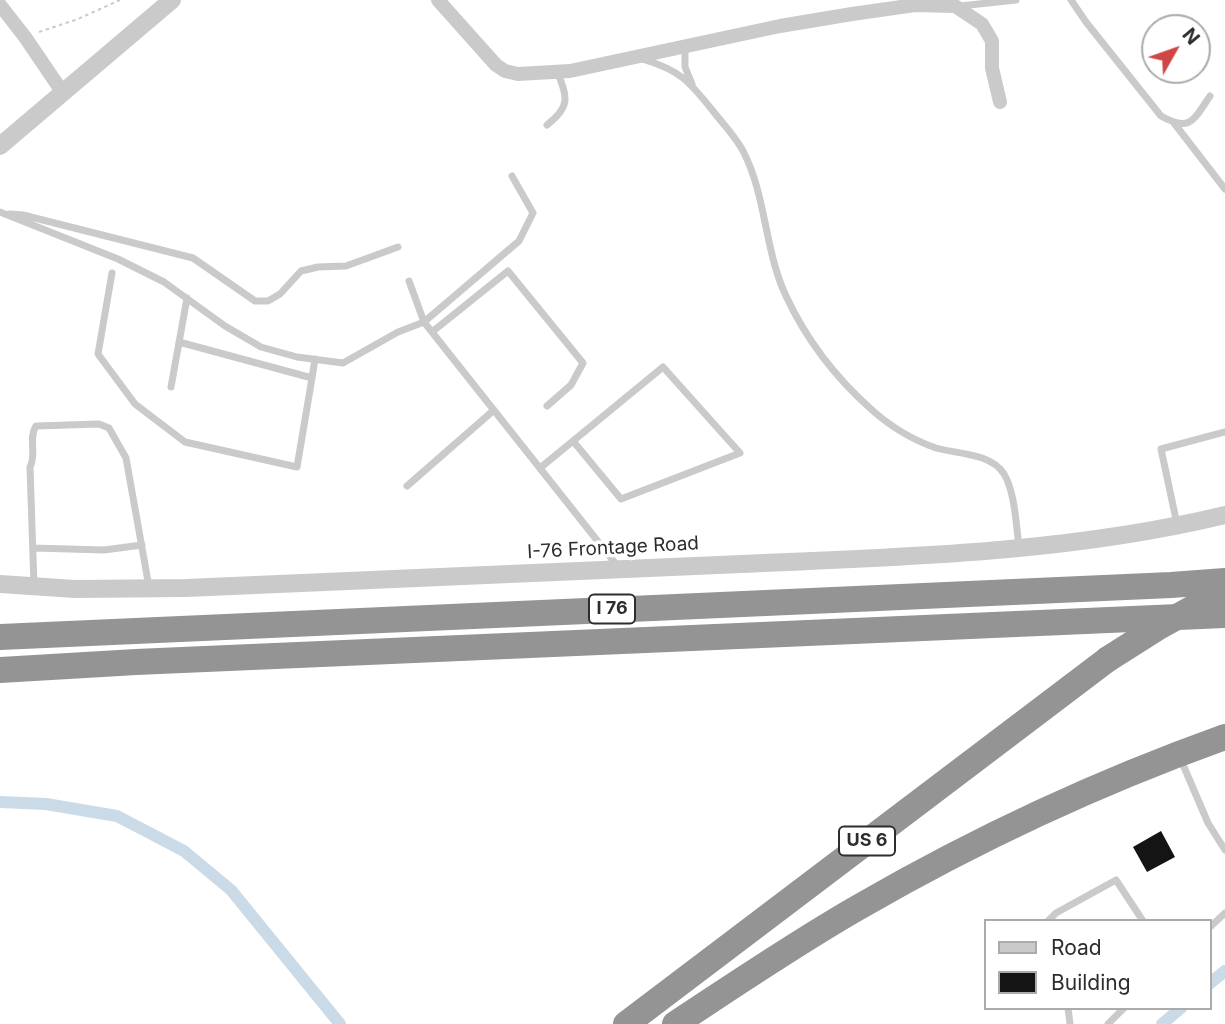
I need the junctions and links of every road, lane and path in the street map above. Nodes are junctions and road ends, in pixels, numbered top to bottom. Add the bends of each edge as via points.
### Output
1 (121, 0) edge
2 (172, 0) edge
3 (439, 0) edge
4 (1016, 0) edge
5 (1071, 0) edge
6 (0, 5) edge
7 (956, 6) junction
8 (25, 37) junction
9 (685, 47) junction
10 (637, 57) junction
11 (558, 72) junction
12 (692, 84) junction
13 (62, 93) junction
14 (1210, 96) dead end
15 (1000, 102) dead end
16 (1173, 123) junction
17 (547, 125) dead end
18 (0, 146) edge
19 (512, 176) dead end
20 (1225, 189) edge
21 (1, 213) edge
22 (398, 247) dead end
23 (112, 273) dead end
24 (409, 281) dead end
25 (187, 298) junction
26 (424, 322) junction
27 (432, 332) junction
28 (179, 342) junction
29 (315, 359) junction
30 (312, 378) junction
31 (170, 387) dead end
32 (547, 406) dead end
33 (494, 410) junction
34 (1225, 432) edge
35 (573, 441) junction
36 (540, 468) junction
37 (407, 486) dead end
38 (1225, 515) edge
39 (1177, 526) junction
40 (142, 545) junction
41 (1019, 547) junction
42 (33, 548) junction
43 (621, 569) junction
44 (1225, 582) edge
45 (0, 584) edge
46 (34, 586) junction
47 (149, 589) junction
48 (1225, 590) edge
49 (1225, 615) edge
50 (0, 637) edge
51 (0, 670) edge
52 (1225, 737) edge
53 (1178, 755) junction
54 (1225, 850) edge
55 (1225, 913) edge
56 (1050, 919) edge
57 (1142, 919) edge
58 (1211, 926) edge
59 (1122, 1010) edge
60 (626, 1024) edge
61 (675, 1024) edge
62 (1108, 1024) edge

1 - 8 path
2 - 13 street
3 - 11 street via 505,71
4 - 7 lane
5 - 16 lane via 1161,116
6 - 8 street
7 - 9 street via 915,5 852,14
7 - 15 street via 982,24 992,41 992,68
8 - 13 street
9 - 10 street
9 - 12 lane via 685,67
10 - 11 street
10 - 12 lane via 662,65
11 - 17 lane via 566,96 563,110
12 - 41 lane via 744,152 785,295 806,333 845,385 893,426 936,447 989,461 1003,471 1010,486
13 - 18 street
14 - 16 lane via 1193,120 1185,125
16 - 20 lane
19 - 26 lane via 533,213 519,241
21 - 22 lane via 193,258 255,300 268,301 280,294 300,271 346,266
21 - 25 lane via 118,259
23 - 30 lane via 98,354 135,404 185,442 297,467
24 - 26 lane
25 - 28 lane
25 - 29 lane via 261,348
26 - 27 lane
26 - 29 lane via 343,363
27 - 32 lane via 508,271 583,363 571,385
27 - 33 lane
28 - 30 lane
28 - 31 lane
29 - 30 lane
33 - 36 lane
33 - 37 lane
34 - 39 lane via 1161,449
35 - 35 lane via 621,499 740,453 663,367
35 - 36 lane
36 - 43 lane
38 - 39 street, I-76 Frontage Road
39 - 41 street, I-76 Frontage Road via 1093,541
40 - 42 lane via 104,550
40 - 42 lane via 126,458 108,428 99,424 36,426 33,431
40 - 47 lane
41 - 43 street, I-76 Frontage Road
42 - 46 lane
43 - 47 street, I-76 Frontage Road
44 - 50 highway, I 76
45 - 46 street, I-76 Frontage Road
46 - 47 street, I-76 Frontage Road
48 - 60 highway, US 6, bridge via 1108,659
49 - 51 highway, I 76
52 - 53 highway, US 6
53 - 54 lane
53 - 61 highway, US 6 via 974,846 860,907
55 - 58 lane
56 - 57 lane via 1116,880
59 - 62 lane

